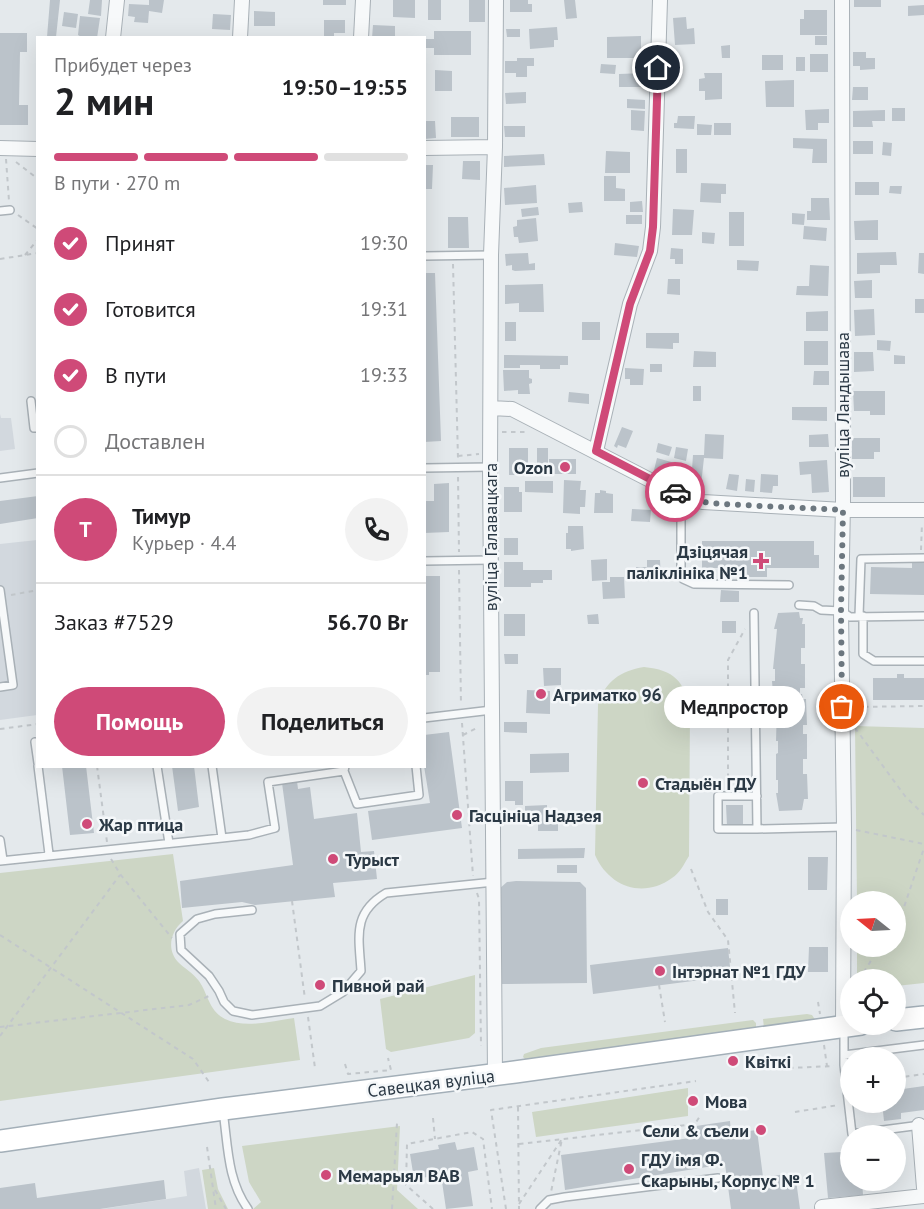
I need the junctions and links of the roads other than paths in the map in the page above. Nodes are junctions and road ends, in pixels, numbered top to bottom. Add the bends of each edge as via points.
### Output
1 (117, 0) edge
2 (242, 0) edge
3 (363, 0) edge
4 (496, 0) edge
5 (660, 0) edge
6 (842, 0) edge
7 (113, 36) edge
8 (240, 36) edge
9 (361, 36) edge
10 (495, 147) junction
11 (0, 148) edge
12 (426, 148) edge
13 (36, 149) edge
14 (10, 210) road end
15 (0, 211) edge
16 (491, 255) junction
17 (426, 256) edge
18 (31, 401) dead end
19 (490, 408) junction
20 (36, 428) edge
21 (596, 451) junction
22 (490, 467) junction
23 (426, 468) edge
24 (36, 473) edge
25 (0, 478) edge
26 (681, 496) junction
27 (843, 510) junction
28 (923, 514) edge
29 (923, 558) edge
30 (491, 560) junction
31 (426, 561) edge
32 (789, 585) dead end
33 (1, 593) edge
34 (799, 605) dead end
35 (841, 611) junction
36 (754, 613) road end
37 (861, 616) junction
38 (924, 616) edge
39 (924, 661) edge
40 (0, 687) edge
41 (492, 710) junction
42 (426, 718) edge
43 (35, 742) dead end
44 (36, 750) edge
45 (38, 768) edge
46 (157, 768) edge
47 (212, 768) edge
48 (416, 768) edge
49 (344, 769) edge
50 (756, 796) junction
51 (844, 827) junction
52 (757, 829) junction
53 (222, 838) junction
54 (0, 840) edge
55 (169, 843) junction
56 (49, 854) junction
57 (1, 860) edge
58 (494, 882) junction
59 (252, 910) dead end
60 (850, 969) edge
61 (924, 1017) edge
62 (906, 1019) edge
63 (840, 1028) edge
64 (924, 1045) edge
65 (906, 1047) edge
66 (495, 1075) junction
67 (223, 1109) junction
68 (849, 1113) edge
69 (922, 1125) edge
70 (0, 1141) edge
71 (718, 1178) dead end
72 (924, 1188) edge
73 (924, 1196) edge
74 (822, 1207) dead end
75 (248, 1209) edge
76 (540, 1209) edge

1 - 7 street
2 - 8 street
3 - 9 street
4 - 10 street, вуліца Галавацкага
5 - 21 street via 650,251 630,304
6 - 27 street, вуліца Ландышава
10 - 12 street
10 - 16 street, вуліца Галавацкага
11 - 13 street
14 - 15 lane
16 - 17 lane
16 - 19 street, вуліца Галавацкага
18 - 20 lane
19 - 21 street via 512,410
19 - 22 street, вуліца Галавацкага
21 - 26 street
22 - 23 lane
22 - 30 street, вуліца Галавацкага
24 - 25 lane
26 - 27 street via 721,504
26 - 32 lane via 683,579 694,584
27 - 28 street
27 - 35 street, вуліца Ландышава
29 - 37 lane via 861,559
30 - 31 lane
30 - 41 street, вуліца Галавацкага
33 - 40 lane via 14,685
34 - 35 lane
35 - 37 lane via 850,617
35 - 51 street, вуліца Ландышава
36 - 50 lane
37 - 38 lane
37 - 39 lane via 863,654 874,661
41 - 42 lane
41 - 58 street, вуліца Галавацкага
43 - 44 lane
45 - 56 lane
46 - 55 lane
47 - 53 lane
48 - 49 lane via 419,795 357,804
49 - 53 lane via 268,782 275,828
50 - 52 lane
50 - 52 lane via 718,796 718,829
51 - 52 lane
51 - 60 street, вуліца Ландышава
53 - 55 lane
54 - 57 lane
55 - 56 lane
56 - 57 lane
58 - 59 lane via 386,893 373,901 360,922 360,971 343,992 320,1006 252,1015 233,1011 224,1002 208,976 181,950 180,934 197,919
58 - 66 street, вуліца Галавацкага
61 - 62 main road
63 - 66 main road, Савецкая вуліца
64 - 65 lane
66 - 67 main road, Савецкая вуліца
67 - 70 main road, Савецкая вуліца
67 - 75 lane via 232,1178
68 - 69 lane via 852,1134
69 - 72 street
71 - 76 lane via 549,1200
73 - 74 street

